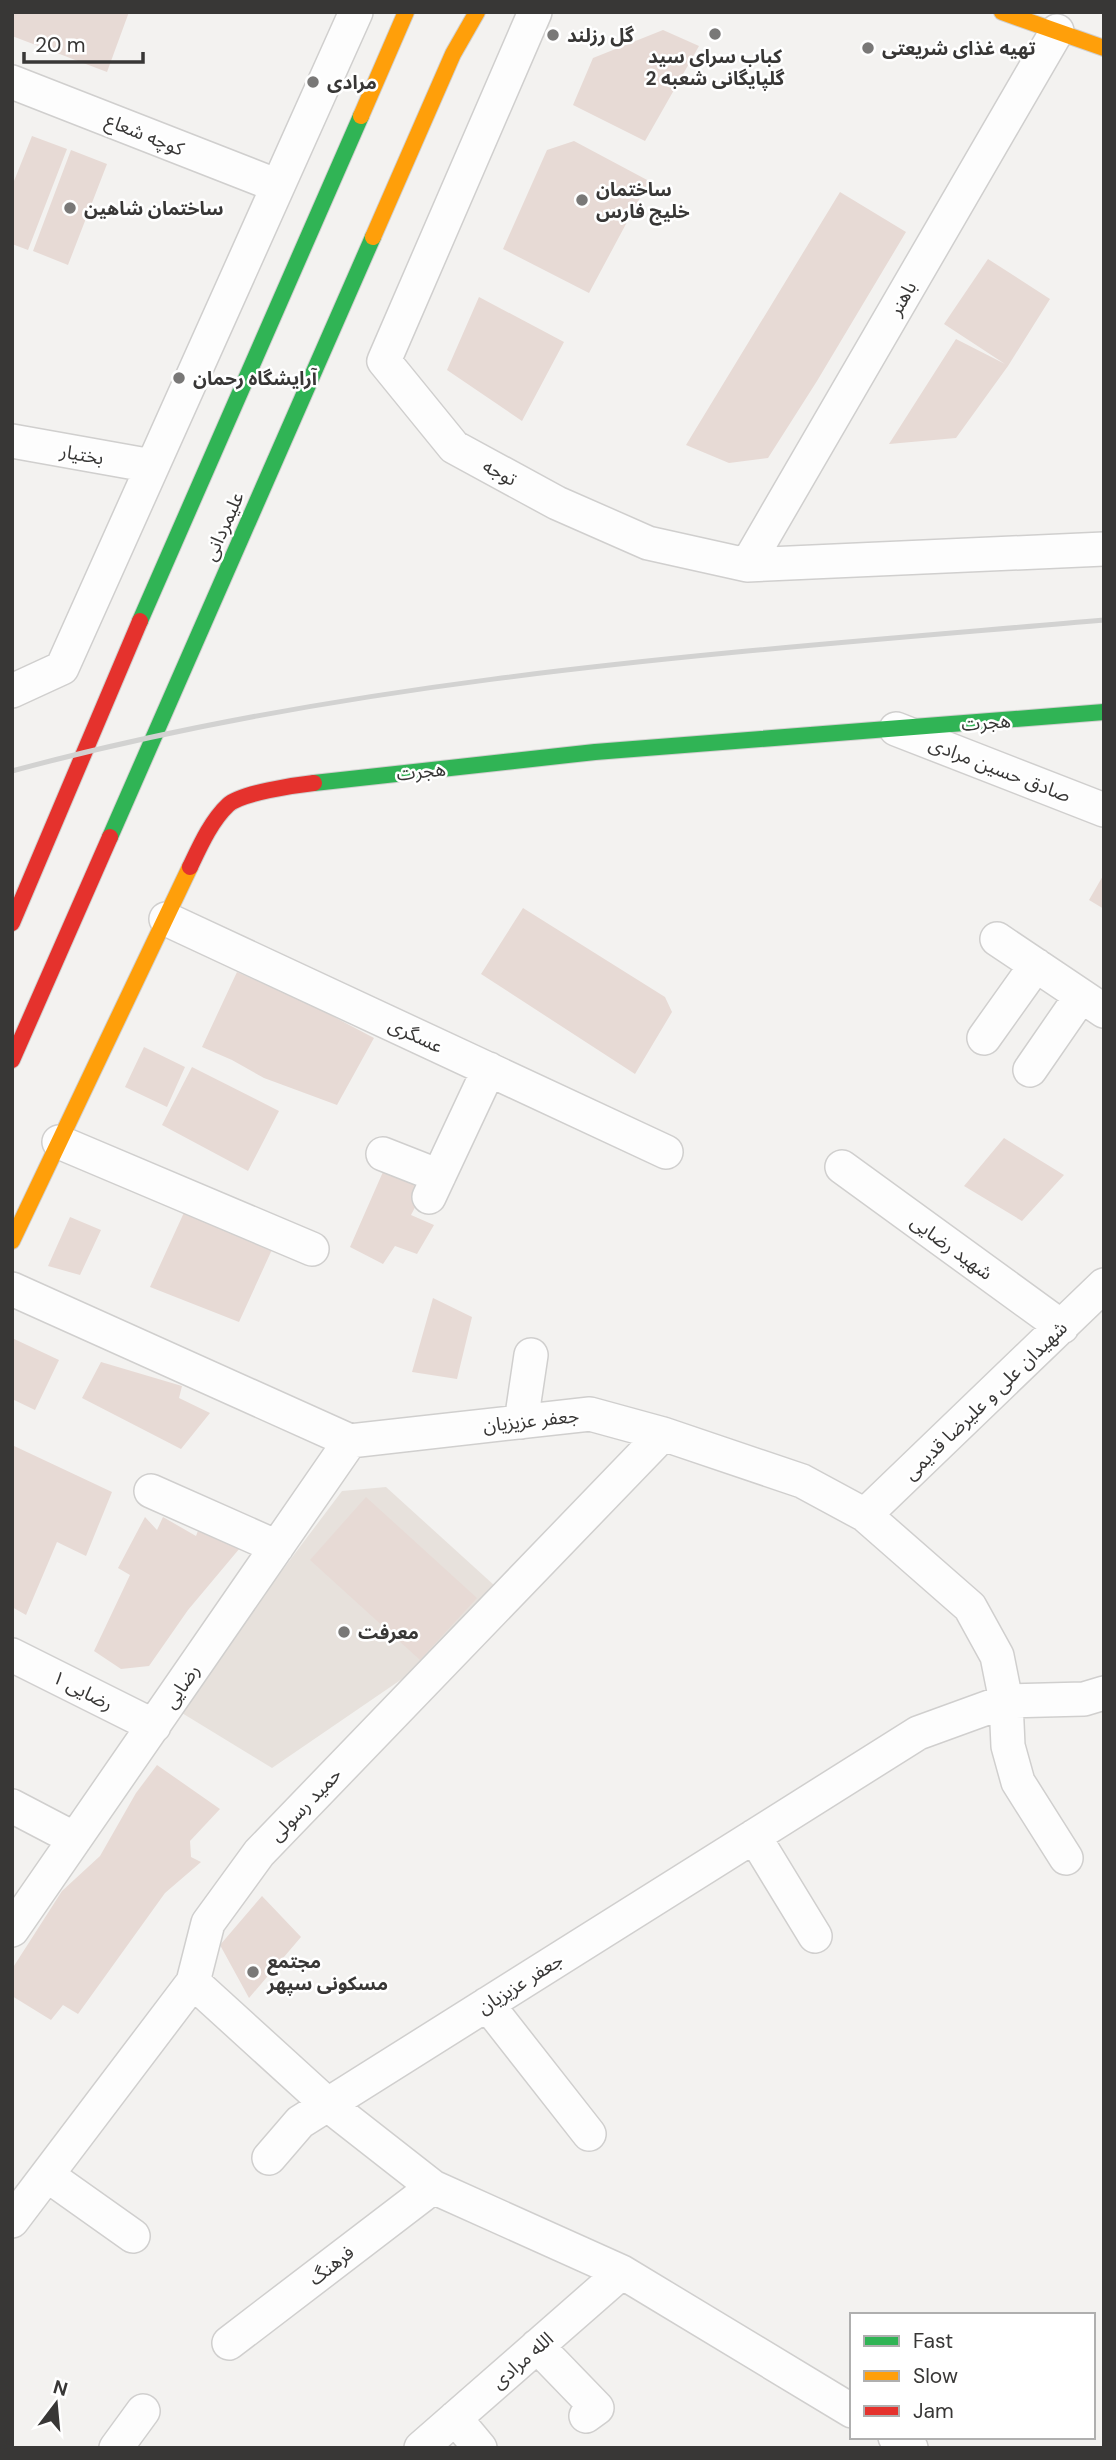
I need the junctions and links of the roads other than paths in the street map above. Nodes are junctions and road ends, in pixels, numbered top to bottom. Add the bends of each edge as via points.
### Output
1 (356, 12) edge
2 (406, 12) edge
3 (477, 12) edge
4 (535, 12) edge
5 (1002, 12) edge
6 (1057, 32) junction
7 (1104, 48) edge
8 (12, 82) edge
9 (278, 186) junction
10 (12, 441) edge
11 (152, 466) junction
12 (1104, 549) edge
13 (747, 565) junction
14 (12, 691) edge
15 (1104, 712) edge
16 (896, 729) junction
17 (1104, 810) edge
18 (166, 919) junction
19 (12, 923) edge
20 (997, 939) dead end
21 (1036, 965) junction
22 (1092, 1003) edge
23 (984, 1038) dead end
24 (12, 1060) edge
25 (489, 1069) junction
26 (1030, 1070) dead end
27 (59, 1142) junction
28 (666, 1152) dead end
29 (383, 1154) dead end
30 (842, 1167) dead end
31 (12, 1241) edge
32 (312, 1249) dead end
33 (1104, 1284) edge
34 (12, 1289) edge
35 (1062, 1327) junction
36 (531, 1355) dead end
37 (521, 1422) junction
38 (663, 1434) junction
39 (350, 1441) junction
40 (151, 1491) dead end
41 (865, 1515) junction
42 (277, 1547) junction
43 (12, 1655) edge
44 (1104, 1693) edge
45 (1006, 1702) junction
46 (153, 1726) junction
47 (12, 1805) edge
48 (754, 1836) junction
49 (75, 1839) junction
50 (1066, 1858) dead end
51 (12, 1930) edge
52 (815, 1936) dead end
53 (193, 1982) junction
54 (487, 2004) junction
55 (327, 2104) junction
56 (589, 2134) dead end
57 (269, 2158) dead end
58 (47, 2175) junction
59 (433, 2187) junction
60 (12, 2221) edge
61 (133, 2236) dead end
62 (622, 2272) junction
63 (229, 2343) dead end
64 (537, 2346) junction
65 (850, 2410) edge
66 (143, 2411) dead end
67 (586, 2416) dead end
68 (455, 2418) junction
69 (116, 2448) edge
70 (421, 2448) edge
71 (480, 2448) edge

1 - 9 street
2 - 19 street, علیمردانی
3 - 24 street, علیمردانی via 453,54
4 - 13 street, توجه via 384,361 454,447 557,503 648,543
5 - 6 street
6 - 7 street
6 - 13 street, باهنر
8 - 9 street, کوچه شعاع
9 - 11 street
10 - 11 street, بختیار
11 - 14 street via 62,668
12 - 13 street, توجه
15 - 16 street, هجرت
16 - 17 street, صادق حسین مرادی
16 - 18 street, هجرت via 596,752 278,787 229,803 205,836
18 - 25 street, عسگری
18 - 27 street, هجرت
20 - 21 street
21 - 22 street
21 - 23 street
22 - 26 street
25 - 28 street, عسگری
25 - 29 street via 434,1186
27 - 31 street, هجرت
27 - 32 street
30 - 35 street, شهید رضایی
33 - 35 street, شهیدان علی و علیرضا قدیمی
34 - 39 street
35 - 41 street, شهیدان علی و علیرضا قدیمی
36 - 37 street
37 - 38 street, جعفر عزیزیان via 590,1414
37 - 39 street, جعفر عزیزیان
38 - 41 street, جعفر عزیزیان via 802,1481
38 - 53 street, حمید رسولی via 259,1853 208,1923
39 - 42 street, رضایی
40 - 42 street
41 - 45 street, جعفر عزیزیان via 971,1607 997,1656
42 - 46 street, رضایی
43 - 46 street, رضایی ۱
44 - 45 street, جعفر عزیزیان via 1084,1699
45 - 48 street, جعفر عزیزیان via 918,1733
45 - 50 street via 1008,1746 1018,1782
46 - 49 street, رضایی
47 - 49 street
48 - 52 street
48 - 54 street, جعفر عزیزیان
49 - 51 street, رضایی
53 - 55 street
53 - 58 street, حمید رسولی
54 - 55 street, جعفر عزیزیان
54 - 56 street
55 - 57 street, جعفر عزیزیان via 300,2122
55 - 59 street
58 - 60 street, حمید رسولی
58 - 61 street
59 - 62 street
59 - 63 street, فرهنگ
62 - 64 street, الله مرادی
62 - 65 street
64 - 67 street via 597,2408
64 - 68 street, الله مرادی
66 - 69 street
68 - 70 street, الله مرادی
68 - 71 street

